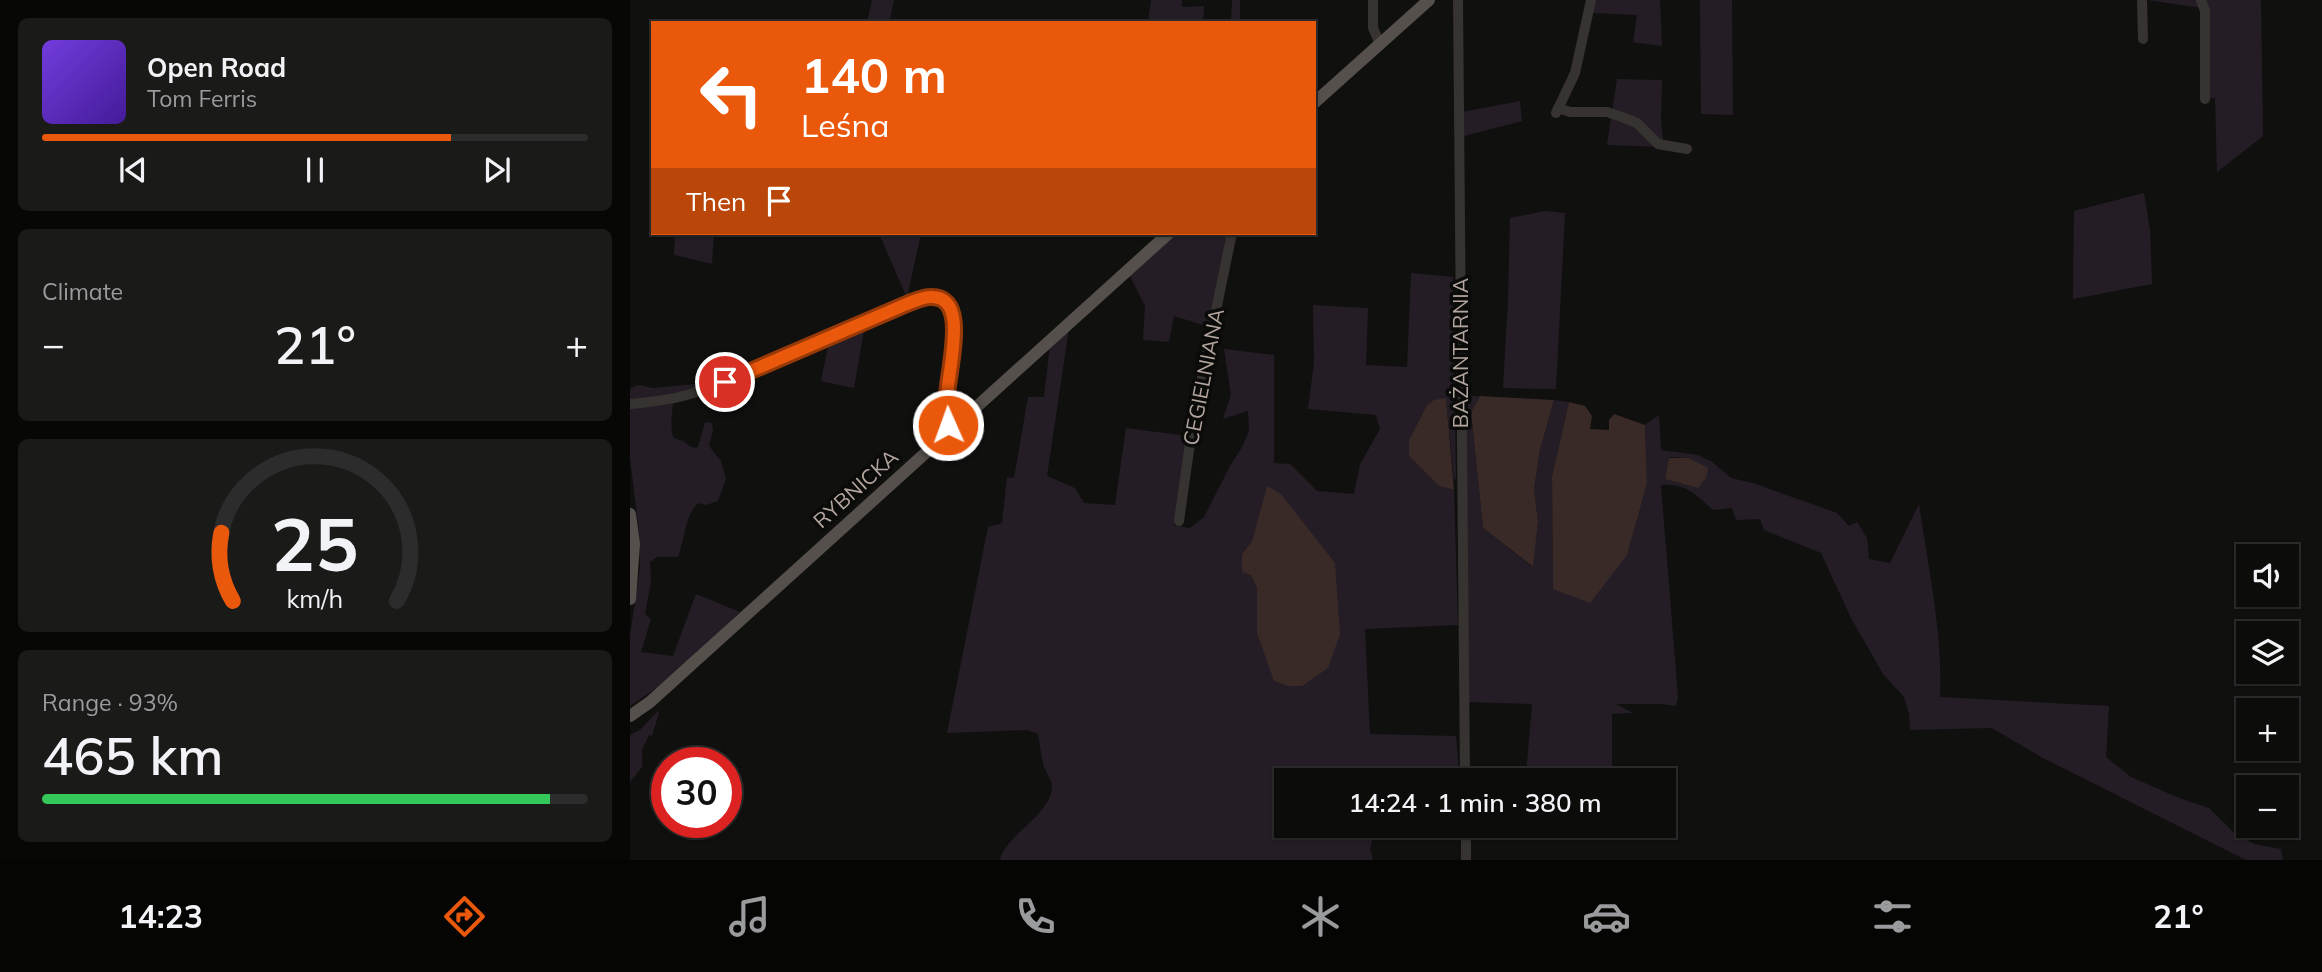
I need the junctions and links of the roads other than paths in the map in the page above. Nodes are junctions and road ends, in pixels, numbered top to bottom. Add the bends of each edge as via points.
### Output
1 (1373, 0) edge
2 (1429, 0) edge
3 (1458, 0) edge
4 (1591, 0) edge
5 (2142, 0) edge
6 (2200, 0) edge
7 (2143, 39) dead end
8 (1380, 44) junction
9 (2205, 99) dead end
10 (1316, 101) edge
11 (1687, 149) dead end
12 (1167, 235) edge
13 (1232, 235) edge
14 (634, 403) edge
15 (951, 430) junction
16 (630, 514) edge
17 (1179, 522) dead end
18 (630, 599) edge
19 (630, 716) edge
20 (1465, 768) edge
21 (1466, 838) edge
22 (1466, 860) edge

1 - 8 street via 1373,28
2 - 8 main road
3 - 20 street, BAŻANTARNIA
4 - 11 street via 1575,73 1557,111 1607,112 1637,122 1658,144
5 - 7 street
6 - 9 street via 2205,11
8 - 10 main road
12 - 15 main road, RYBNICKA
13 - 17 street, CEGIELNIANA via 1193,422
14 - 15 street via 683,397 909,303 943,298 954,317 945,418
15 - 19 main road, RYBNICKA
16 - 18 main road via 634,544
21 - 22 street

